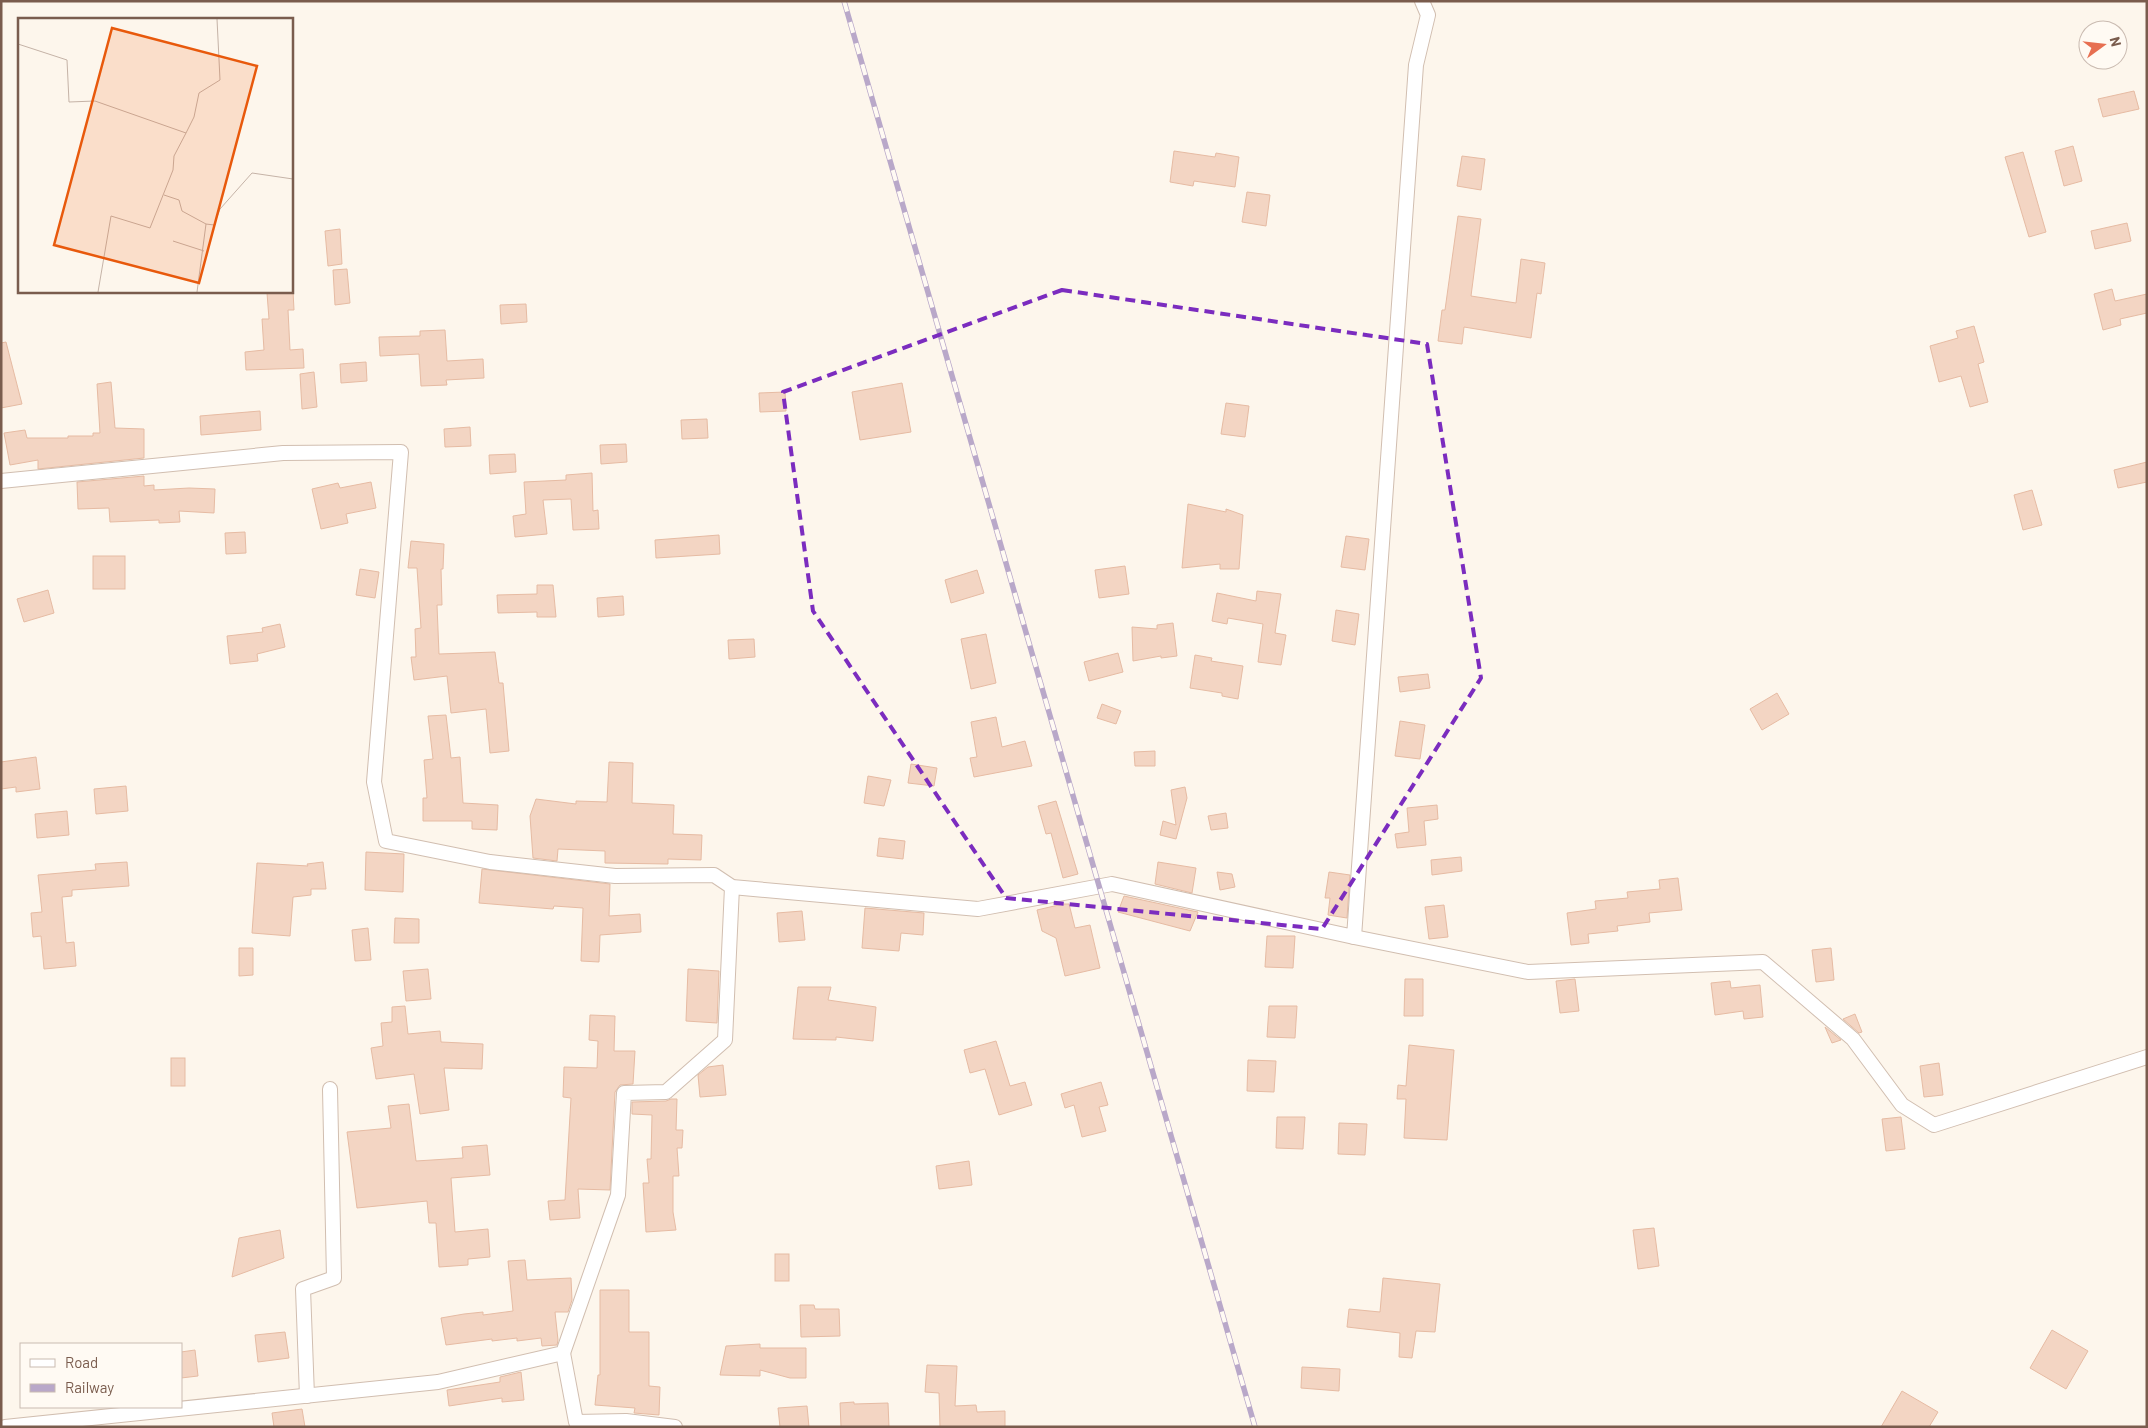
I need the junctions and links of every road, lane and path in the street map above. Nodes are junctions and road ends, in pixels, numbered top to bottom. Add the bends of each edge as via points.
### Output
1 (1422, 1) edge
2 (1, 481) edge
3 (732, 887) junction
4 (1354, 937) junction
5 (2147, 1057) edge
6 (330, 1089) dead end
7 (563, 1353) junction
8 (307, 1396) junction
9 (5, 1427) edge
10 (675, 1427) edge

1 - 4 street via 1428,15 1416,65
2 - 3 street via 283,453 400,452 374,782 386,841 490,862 615,876 714,875
3 - 4 street via 978,909 1112,884
3 - 7 street via 725,1040 666,1092 624,1093 618,1194
4 - 5 street via 1528,972 1763,962 1853,1039 1902,1105 1934,1125
6 - 8 street via 334,1278 303,1289
7 - 8 street via 438,1382
7 - 10 street via 576,1422 626,1421
8 - 9 street

